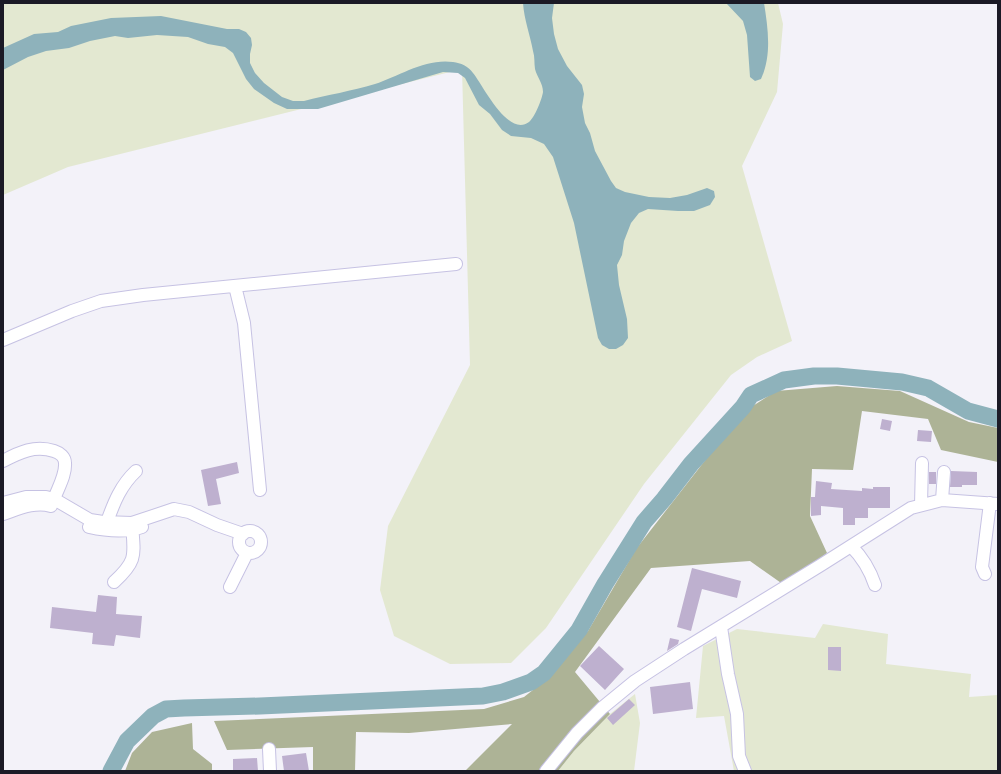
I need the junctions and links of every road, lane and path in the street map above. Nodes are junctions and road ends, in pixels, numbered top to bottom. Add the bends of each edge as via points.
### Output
1 (456, 264) dead end
2 (235, 286) junction
3 (3, 340) edge
4 (3, 461) edge
5 (922, 463) dead end
6 (136, 470) dead end
7 (944, 472) dead end
8 (260, 490) dead end
9 (54, 499) junction
10 (942, 500) junction
11 (3, 503) edge
12 (994, 503) edge
13 (921, 505) junction
14 (3, 514) edge
15 (106, 522) junction
16 (132, 527) junction
17 (241, 538) junction
18 (851, 546) junction
19 (247, 553) junction
20 (985, 574) dead end
21 (114, 582) dead end
22 (875, 585) dead end
23 (230, 587) dead end
24 (721, 627) junction
25 (269, 749) dead end
26 (270, 771) edge
27 (546, 771) edge
28 (745, 771) edge

1 - 2 street
2 - 3 street via 143,294 101,301
2 - 8 street via 244,323
4 - 9 street via 34,448 58,452 65,462 65,472
5 - 13 street
6 - 15 street via 118,493
7 - 10 street
9 - 11 street via 31,496
9 - 15 street via 90,520
10 - 12 street
10 - 13 street
12 - 20 street via 983,559 982,567
13 - 18 street via 911,508
14 - 16 street via 27,506 44,504 86,526 105,531
15 - 16 street
16 - 17 street via 174,509 189,512
16 - 21 street via 134,558
17 - 19 street via 241,548
17 - 19 street via 246,532 254,532 260,536 258,551
18 - 22 street via 871,573
18 - 24 street
19 - 23 street
24 - 27 street via 635,681 602,708 577,733
24 - 28 street via 737,714 739,756
25 - 26 street

